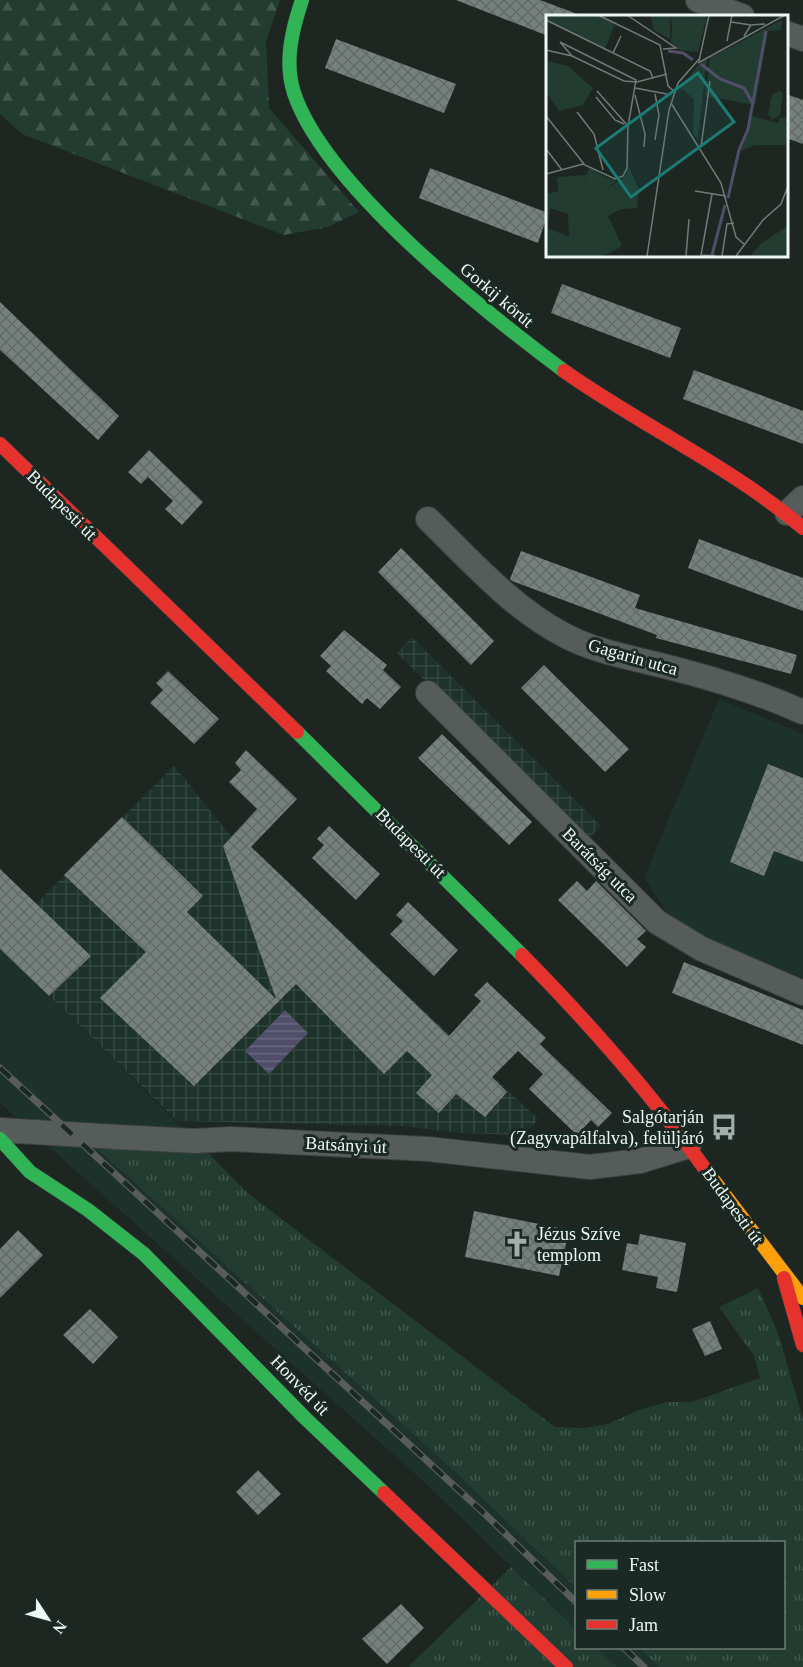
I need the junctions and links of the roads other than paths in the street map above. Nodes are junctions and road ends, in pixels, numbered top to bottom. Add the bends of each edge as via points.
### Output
1 (302, 0) edge
2 (698, 0) edge
3 (739, 15) edge
4 (788, 34) edge
5 (803, 39) edge
6 (0, 444) edge
7 (798, 513) edge
8 (428, 519) dead end
9 (428, 693) dead end
10 (803, 712) edge
11 (803, 993) edge
12 (0, 1130) edge
13 (0, 1139) edge
14 (689, 1146) junction
15 (793, 1270) edge
16 (803, 1298) edge
17 (803, 1345) edge
18 (566, 1667) edge

1 - 7 street, Gorkij körút via 290,40 288,68 292,95 311,133 342,172 450,280 516,336 586,386
2 - 3 street
4 - 5 street
6 - 14 street, Budapesti út via 489,921 577,1011
8 - 10 street, Gagarin utca via 501,589 562,634 624,658 746,689
9 - 11 street, Barátság utca via 657,922 702,949
12 - 14 street, Batsányi út via 428,1149 590,1167 640,1161
13 - 18 street, Honvéd út via 30,1172 88,1210 144,1254 305,1418
14 - 15 street, Budapesti út
15 - 16 street, Budapesti út
15 - 17 street

